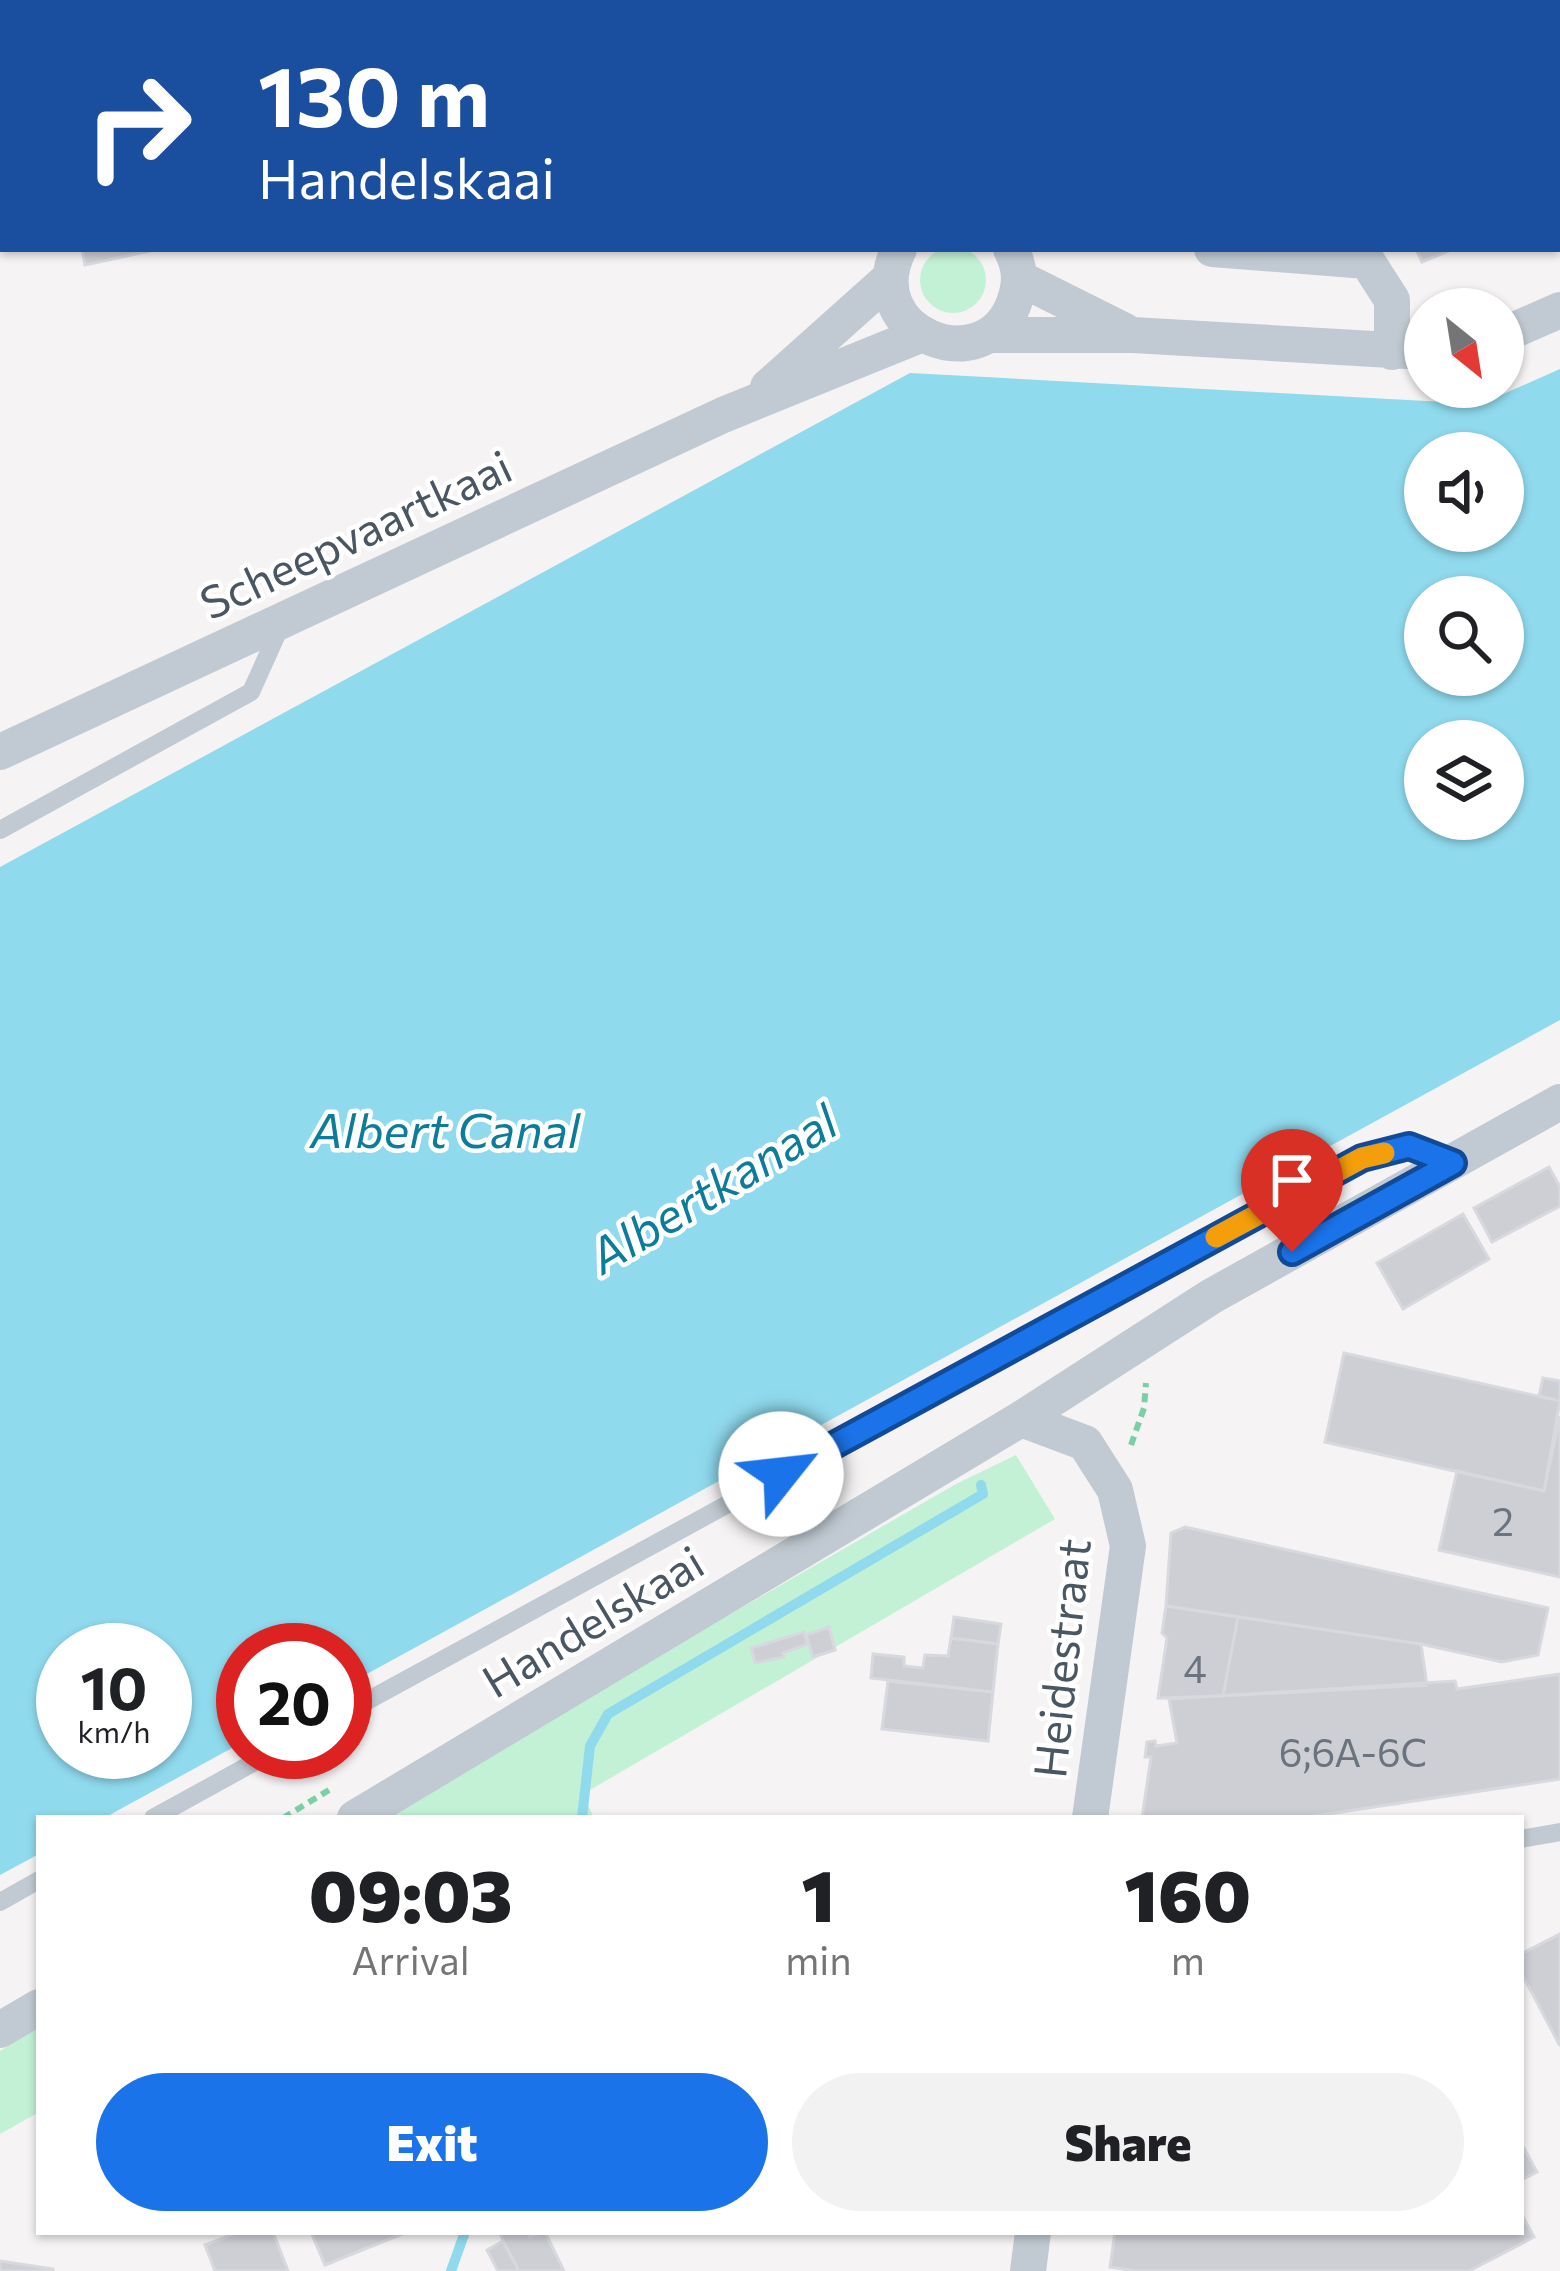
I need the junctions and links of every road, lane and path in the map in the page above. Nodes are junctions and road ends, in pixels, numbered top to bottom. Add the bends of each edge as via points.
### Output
1 (1251, 252) edge
2 (894, 263) edge
3 (1016, 264) edge
4 (1560, 310) edge
5 (1524, 325) edge
6 (990, 334) junction
7 (920, 335) junction
8 (1133, 335) junction
9 (1404, 339) edge
10 (1404, 352) edge
11 (751, 402) junction
12 (284, 619) junction
13 (0, 752) edge
14 (0, 830) edge
15 (1560, 1102) edge
16 (1453, 1163) junction
17 (1156, 1332) junction
18 (1021, 1419) junction
19 (1115, 1490) junction
20 (372, 1698) edge
21 (224, 1779) edge
22 (158, 1815) edge
23 (360, 1815) edge
24 (1090, 1815) edge
25 (1560, 1832) edge
26 (1524, 1838) edge
27 (36, 1882) edge
28 (0, 1902) edge
29 (36, 2009) edge
30 (0, 2030) edge
31 (1033, 2235) edge
32 (1028, 2271) edge

1 - 9 street via 1367,261
2 - 7 street via 893,299
2 - 11 street, Scheepvaartkaai
3 - 6 street via 1011,311
3 - 8 street
4 - 5 street
6 - 7 street via 939,343
6 - 8 street
7 - 11 street, Scheepvaartkaai
8 - 10 street
11 - 12 street, Scheepvaartkaai
12 - 13 street, Scheepvaartkaai
12 - 14 lane via 251,692
15 - 16 street, Handelskaai
16 - 17 street, Handelskaai
16 - 20 lane via 1409,1146 1362,1158
17 - 18 street, Handelskaai
17 - 19 path via 1144,1408
18 - 19 street, Heidestraat via 1085,1444
18 - 23 street, Handelskaai
19 - 24 street, Heidestraat via 1128,1546
21 - 22 lane
25 - 26 lane
27 - 28 lane
29 - 30 street
31 - 32 street

